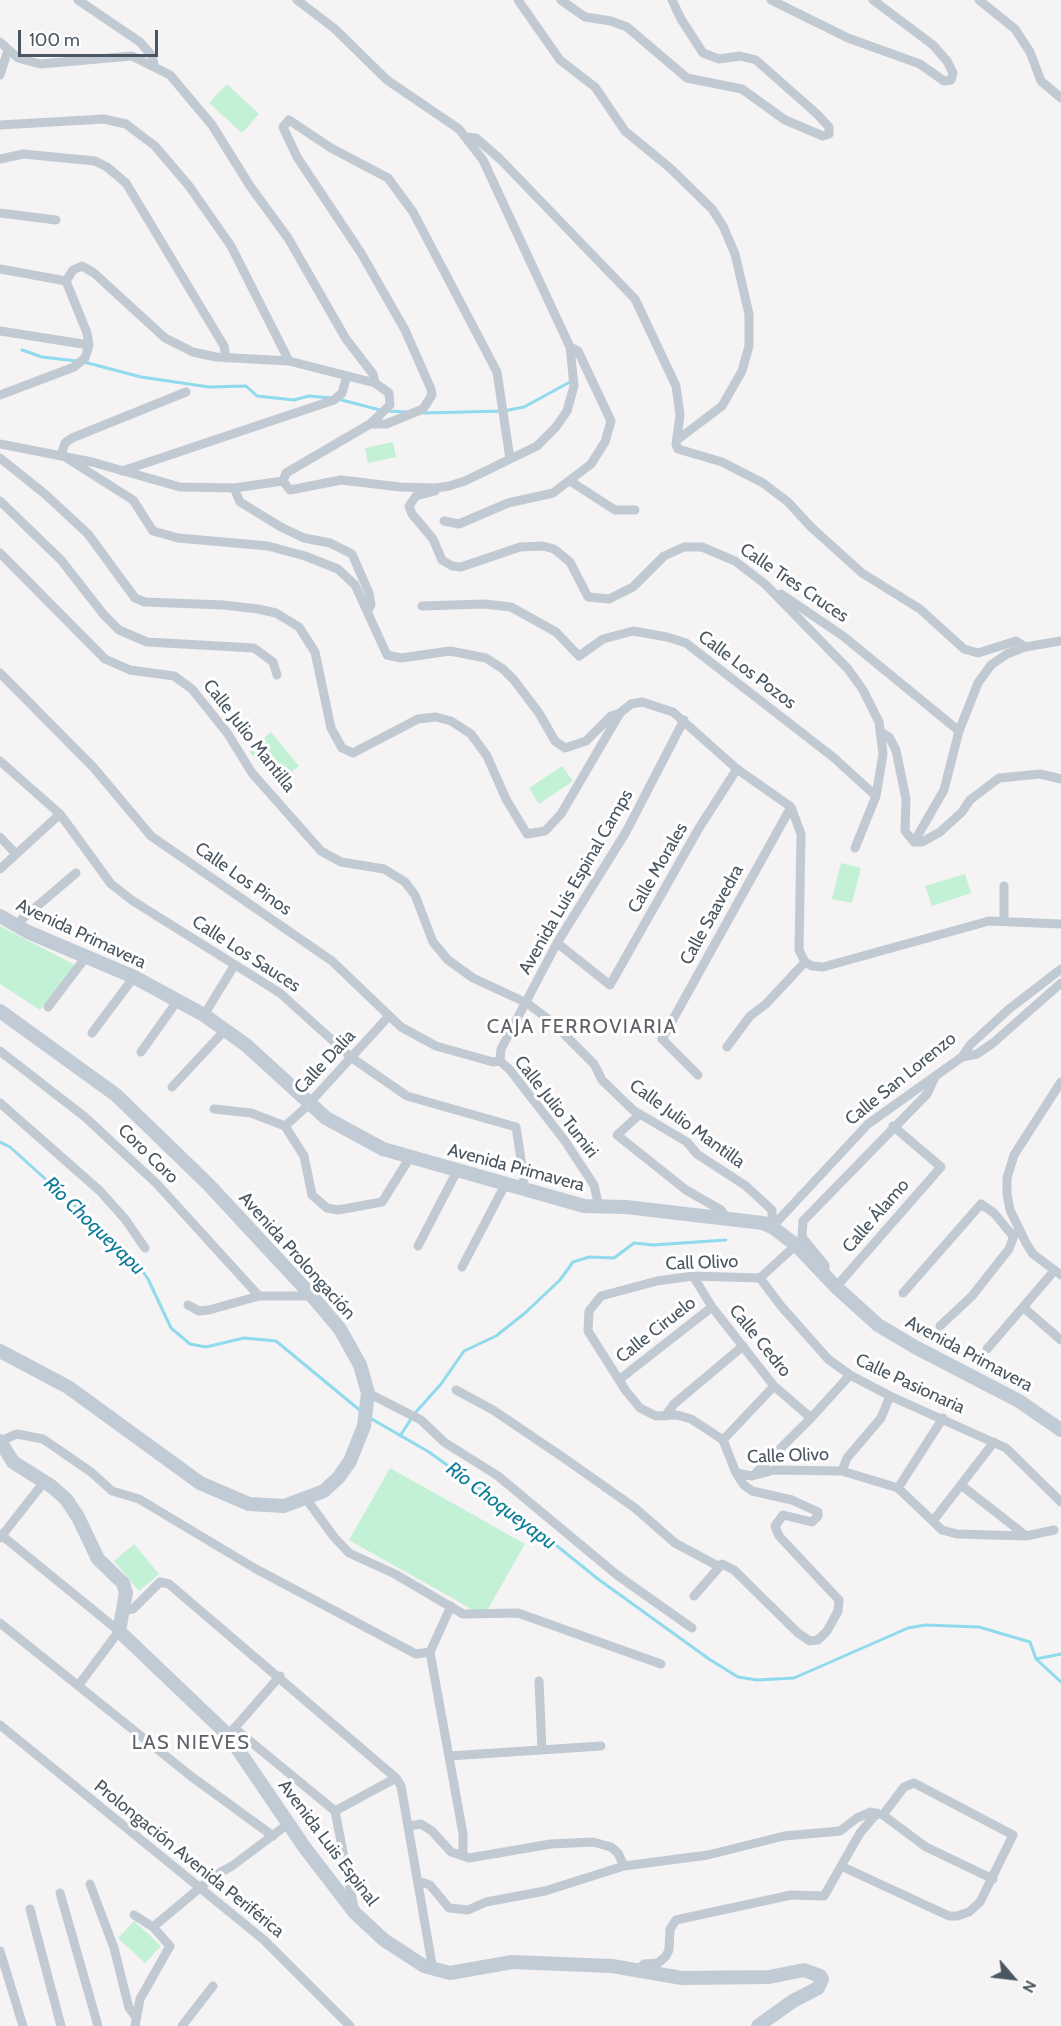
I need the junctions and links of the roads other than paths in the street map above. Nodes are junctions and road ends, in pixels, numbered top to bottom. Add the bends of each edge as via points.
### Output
1 (78, 0) edge
2 (297, 0) edge
3 (518, 0) edge
4 (561, 0) edge
5 (672, 0) edge
6 (771, 0) edge
7 (873, 0) edge
8 (979, 0) edge
9 (0, 42) edge
10 (8, 50) junction
11 (154, 64) junction
12 (0, 75) edge
13 (1061, 98) edge
14 (0, 125) edge
15 (466, 137) junction
16 (0, 159) edge
17 (0, 213) edge
18 (56, 220) dead end
19 (0, 269) edge
20 (66, 281) junction
21 (0, 331) edge
22 (89, 345) junction
23 (570, 347) junction
24 (226, 358) junction
25 (289, 361) junction
26 (347, 376) junction
27 (375, 383) junction
28 (186, 392) dead end
29 (0, 395) edge
30 (370, 424) junction
31 (676, 440) junction
32 (0, 444) edge
33 (65, 457) junction
34 (0, 458) edge
35 (510, 459) junction
36 (122, 471) junction
37 (283, 481) junction
38 (570, 481) junction
39 (234, 488) junction
40 (436, 488) junction
41 (0, 501) edge
42 (634, 510) dead end
43 (444, 521) dead end
44 (0, 553) edge
45 (774, 592) junction
46 (422, 606) dead end
47 (368, 610) junction
48 (1061, 641) edge
49 (1025, 647) junction
50 (0, 673) edge
51 (277, 675) dead end
52 (620, 713) junction
53 (684, 720) junction
54 (959, 731) junction
55 (881, 732) junction
56 (0, 761) edge
57 (737, 769) junction
58 (1061, 778) edge
59 (876, 796) junction
60 (791, 807) junction
61 (60, 814) junction
62 (0, 837) edge
63 (914, 842) junction
64 (855, 848) dead end
65 (16, 854) junction
66 (0, 869) edge
67 (76, 873) dead end
68 (1004, 886) dead end
69 (0, 916) edge
70 (1004, 920) junction
71 (1061, 924) edge
72 (18, 926) junction
73 (557, 943) junction
74 (86, 957) junction
75 (805, 962) junction
76 (234, 966) junction
77 (1061, 969) edge
78 (134, 977) junction
79 (1061, 983) edge
80 (178, 1000) junction
81 (527, 1003) junction
82 (48, 1007) dead end
83 (0, 1011) edge
84 (204, 1014) junction
85 (388, 1017) junction
86 (226, 1029) junction
87 (92, 1033) dead end
88 (727, 1047) dead end
89 (0, 1051) edge
90 (141, 1052) dead end
91 (962, 1057) junction
92 (352, 1058) junction
93 (500, 1061) junction
94 (698, 1075) dead end
95 (935, 1077) junction
96 (1061, 1082) edge
97 (172, 1087) dead end
98 (0, 1103) edge
99 (308, 1104) junction
100 (214, 1109) dead end
101 (639, 1115) junction
102 (285, 1126) junction
103 (893, 1126) junction
104 (409, 1159) junction
105 (457, 1171) junction
106 (506, 1183) junction
107 (522, 1187) junction
108 (598, 1207) junction
109 (728, 1220) junction
110 (772, 1227) junction
111 (1016, 1232) junction
112 (796, 1245) junction
113 (418, 1246) dead end
114 (145, 1248) dead end
115 (462, 1267) dead end
116 (1058, 1273) edge
117 (693, 1276) junction
118 (825, 1276) junction
119 (760, 1278) junction
120 (836, 1287) junction
121 (903, 1293) dead end
122 (610, 1294) joint
123 (260, 1296) junction
124 (312, 1296) junction
125 (188, 1305) dead end
126 (712, 1307) junction
127 (1024, 1308) junction
128 (940, 1326) dead end
129 (1061, 1340) edge
130 (742, 1346) junction
131 (987, 1349) dead end
132 (0, 1351) edge
133 (850, 1375) junction
134 (620, 1379) junction
135 (774, 1386) junction
136 (456, 1390) dead end
137 (890, 1396) junction
138 (368, 1398) junction
139 (665, 1416) junction
140 (811, 1418) junction
141 (943, 1418) junction
142 (1061, 1430) edge
143 (723, 1440) junction
144 (0, 1441) edge
145 (994, 1442) junction
146 (6, 1460) edge
147 (842, 1471) junction
148 (736, 1473) junction
149 (752, 1476) junction
150 (44, 1482) junction
151 (961, 1485) junction
152 (898, 1488) junction
153 (307, 1500) junction
154 (1061, 1502) edge
155 (933, 1521) junction
156 (1054, 1530) dead end
157 (1, 1536) edge
158 (1026, 1536) junction
159 (718, 1566) junction
160 (694, 1596) dead end
161 (451, 1606) junction
162 (124, 1610) junction
163 (0, 1623) edge
164 (692, 1628) dead end
165 (119, 1631) junction
166 (430, 1652) junction
167 (661, 1664) dead end
168 (280, 1676) junction
169 (539, 1680) dead end
170 (78, 1686) junction
171 (0, 1725) edge
172 (231, 1732) junction
173 (601, 1746) dead end
174 (542, 1750) junction
175 (449, 1756) junction
176 (396, 1778) junction
177 (335, 1811) junction
178 (880, 1814) junction
179 (288, 1824) junction
180 (409, 1826) junction
181 (273, 1836) junction
182 (463, 1856) junction
183 (624, 1866) junction
184 (841, 1866) junction
185 (993, 1879) junction
186 (418, 1881) junction
187 (90, 1884) dead end
188 (201, 1886) junction
189 (60, 1893) dead end
190 (30, 1909) dead end
191 (355, 1913) junction
192 (134, 1915) dead end
193 (153, 1928) junction
194 (0, 1951) edge
195 (433, 1970) junction
196 (637, 1972) junction
197 (213, 1986) dead end
198 (135, 2022) edge
199 (23, 2026) edge
200 (61, 2026) edge
201 (98, 2026) edge
202 (182, 2026) edge
203 (350, 2026) edge
204 (758, 2026) edge

1 - 11 street via 140,42
2 - 15 street via 387,80 449,121
3 - 31 street via 560,60 595,87 625,131 712,209 735,254 749,314 750,333 742,370 722,406
4 - 5 street via 585,17 627,27 687,78 741,89 785,120 823,136 829,134 829,127 817,114 756,60 740,56 719,59 703,53
6 - 7 street via 848,38 920,64 941,80 951,80 952,71 933,45
8 - 13 street via 1015,29 1030,52 1041,81
9 - 10 street
10 - 11 street via 18,58 40,64 132,56
10 - 12 street
11 - 27 street via 170,75 212,125 288,238
14 - 25 street via 104,119 126,124 155,146 231,246
15 - 23 street via 498,188
15 - 31 street via 476,138 500,159 635,299 676,386 680,415
16 - 24 street via 23,154 95,161 126,183 224,346
17 - 18 street
19 - 20 street
20 - 22 street
20 - 24 street via 73,270 82,266 165,338 193,352
21 - 22 street
22 - 29 street via 85,358 74,367
23 - 35 street via 574,386 567,411 547,438
23 - 38 street via 578,351 611,421 605,442
24 - 25 street
25 - 26 street
26 - 27 street
26 - 36 street via 342,393 334,400
27 - 30 street via 386,389 391,398 390,405
28 - 33 street via 72,438 62,448
30 - 35 street via 386,424 423,409 432,395 431,389 405,330 367,263 297,157 283,126 289,120 388,178 413,212 497,372
30 - 37 street via 286,473
31 - 49 street via 681,452 729,465 776,492 862,573 920,609 963,649 978,652 1016,641
32 - 33 street
33 - 36 street
33 - 47 street via 133,500 153,531 178,538 268,546 305,556 347,576
34 - 52 street via 88,534 135,598 145,602 258,609 276,613 299,627 315,652 331,728 342,748 349,752 369,746 417,719 444,719 471,734 487,756 524,832 545,831 561,814
35 - 40 street via 465,481
36 - 39 street via 180,487
37 - 39 street
37 - 40 street via 287,489 294,491 341,480
38 - 42 street via 615,510
38 - 43 street via 553,493 508,503 459,524
39 - 47 street via 240,502 281,527 352,554 369,592
40 - 45 street, Calle Tres Cruces via 434,493 416,496 409,506 433,538 446,564 461,567 520,547 543,546 554,549 570,562 588,597 609,599 633,587 664,556 684,548 702,547 735,561
41 - 51 street via 61,560 119,630 147,642 254,648 273,662
44 - 81 street, Calle Julio Mantilla via 105,658 130,670 174,676 192,689 228,734 252,773 321,851 341,862 373,866 396,875 415,894 440,952 473,978
45 - 54 street, Calle Tres Cruces via 786,596 843,636
45 - 55 street via 848,669 863,690
46 - 59 street, Calle Los Pozos via 511,607 556,632 579,656 603,639 633,631 686,643 824,750
47 - 52 street via 390,656 464,652 486,658 503,669 539,713 555,741 565,748 586,741 611,716
48 - 49 street
49 - 54 street via 991,665 978,683
50 - 85 street, Calle Los Pinos via 94,768 151,836 332,961
52 - 53 street via 631,704 642,702 664,707
53 - 57 street
53 - 73 street, Avenida Luis Espinal Camps via 626,832
54 - 63 street via 944,790
55 - 59 street via 883,754
55 - 63 street via 896,750 906,799 905,831
56 - 61 street, Calle Los Sauces
57 - 60 street
57 - 73 street, Calle Morales via 610,985
58 - 63 street via 1040,774 999,778 970,800 940,832
59 - 64 street
60 - 75 street via 801,834 799,950
60 - 94 street, Calle Saavedra via 662,1040
61 - 65 street
61 - 76 street, Calle Los Sauces via 111,884
62 - 65 street
65 - 66 street
67 - 72 street
68 - 70 street
69 - 72 street, Avenida Primavera
70 - 71 street
70 - 75 street via 975,924 823,968
72 - 74 street, Avenida Primavera
73 - 81 street, Avenida Luis Espinal Camps
74 - 78 street, Avenida Primavera
74 - 82 street
75 - 88 street via 750,1016
76 - 84 street
76 - 92 street, Calle Los Sauces via 280,993
77 - 91 street, Calle San Lorenzo via 1009,1009
78 - 80 street, Avenida Primavera
78 - 87 street
79 - 91 street via 993,1043 978,1054
80 - 84 street, Avenida Primavera
80 - 90 street
81 - 93 street, Avenida Luis Espinal Camps via 501,1049
81 - 101 street, Calle Julio Mantilla via 566,1035 594,1064 602,1080
83 - 124 street, Avenida Prolongación via 116,1095 208,1184
84 - 86 street, Avenida Primavera
85 - 92 street, Calle Dalia
85 - 93 street, Calle Los Pinos via 436,1046
86 - 97 street
86 - 99 street, Avenida Primavera
89 - 123 street, Coro Coro via 85,1117 157,1184
91 - 95 street, Calle San Lorenzo
92 - 99 street, Calle Dalia
92 - 107 street, Calle Los Sauces via 407,1096 513,1124 518,1130
93 - 108 street, Calle Julio Tumiri via 565,1141 594,1185
95 - 103 street via 927,1094
95 - 110 street, Calle San Lorenzo via 924,1081 868,1124
96 - 111 street via 1014,1155 1007,1194
98 - 114 street via 93,1184
99 - 102 street, Calle Dalia
99 - 104 street, Avenida Primavera via 359,1138
100 - 102 street via 251,1113
101 - 109 street via 617,1135 672,1180 721,1210
101 - 110 street, Calle Julio Mantilla via 687,1142 697,1154 746,1186 772,1210
102 - 104 street via 304,1156 312,1195 327,1208 338,1210 381,1203
103 - 118 street via 803,1221 802,1237 825,1264
103 - 120 street, Calle Álamo via 941,1167
104 - 105 street, Avenida Primavera
105 - 106 street, Avenida Primavera
105 - 113 street
106 - 107 street, Avenida Primavera
106 - 115 street
107 - 108 street, Avenida Primavera
108 - 109 street, Avenida Primavera
109 - 110 street, Avenida Primavera
110 - 112 street, Avenida Primavera
111 - 116 street via 1033,1254
111 - 121 street via 981,1204
111 - 128 street via 1009,1249 972,1296
112 - 118 street, Avenida Primavera
112 - 119 street
116 - 127 street
117 - 119 street, Call Olivo
117 - 122 street, Call Olivo
117 - 126 street, Calle Cedro
118 - 120 street, Avenida Primavera
119 - 133 street, Calle Pasionaria via 815,1348
120 - 142 street, Avenida Primavera via 894,1336 1019,1401
122 - 134 street, Calle Olivo via 595,1302 587,1321 592,1340
123 - 124 street
123 - 125 street via 209,1310 199,1311
124 - 138 street, Avenida Prolongación via 353,1349
126 - 130 street, Calle Cedro
126 - 134 street, Calle Ciruelo
127 - 129 street
127 - 131 street
130 - 135 street, Calle Cedro
130 - 139 street
132 - 153 street, Avenida Prolongación via 68,1387 222,1495 249,1504 284,1506
133 - 137 street, Calle Pasionaria
133 - 140 street
134 - 139 street, Calle Olivo via 640,1408 651,1415
135 - 140 street, Calle Cedro
135 - 143 street
136 - 159 street via 564,1458 675,1543
137 - 141 street, Calle Pasionaria
137 - 147 street via 881,1418 847,1458
138 - 153 street, Avenida Prolongación via 364,1426 353,1455 339,1477
138 - 164 street via 421,1420 444,1442 498,1476 617,1575
139 - 143 street, Calle Olivo via 691,1419
140 - 149 street
141 - 145 street, Calle Pasionaria
141 - 152 street
143 - 148 street, Calle Olivo
144 - 146 street
144 - 166 street via 16,1434 43,1439 112,1491 139,1499 256,1569 416,1654
145 - 151 street
145 - 154 street, Calle Pasionaria via 1026,1466
146 - 150 street
147 - 149 street, Calle Olivo via 774,1470
147 - 152 street, Calle Olivo
148 - 149 street, Calle Olivo
148 - 159 street via 752,1491 792,1500 818,1512 812,1521 783,1515 775,1526 779,1536 839,1600 838,1611 827,1631 818,1640 810,1641 734,1570
150 - 157 street
150 - 162 street via 66,1499 99,1559 123,1583
151 - 155 street
151 - 158 street
152 - 155 street, Calle Olivo
153 - 161 street via 349,1553
155 - 158 street, Calle Olivo via 942,1530 957,1534
156 - 158 street, Calle Olivo
157 - 165 street
159 - 160 street
161 - 166 street
161 - 167 street via 463,1614 518,1613
162 - 165 street
162 - 168 street via 133,1609 164,1582
163 - 170 street
165 - 170 street
165 - 172 street, Avenida Luis Espinal
166 - 175 street
168 - 172 street
168 - 176 street
169 - 174 street
170 - 181 street
171 - 188 street, Prolongación Avenida Periférica via 121,1826
172 - 177 street
172 - 179 street, Avenida Luis Espinal
173 - 174 street
174 - 175 street
175 - 182 street via 464,1834
176 - 177 street
176 - 180 street
177 - 191 street
178 - 183 street via 862,1815 840,1831 784,1836 708,1855
178 - 184 street via 860,1833
178 - 185 street via 926,1847
178 - 185 street via 904,1787 914,1783 1013,1835
179 - 181 street
179 - 191 street, Avenida Luis Espinal
180 - 182 street via 421,1824 447,1849
180 - 186 street
181 - 188 street
182 - 183 street via 593,1842 612,1847
183 - 186 street via 468,1910 449,1908 430,1885
184 - 185 street via 949,1916 969,1912 980,1902
184 - 196 street via 824,1896 791,1895 676,1920 670,1929 666,1956 658,1963 642,1965
186 - 195 street
187 - 198 street
188 - 193 street
188 - 203 street, Prolongación Avenida Periférica via 264,1940
189 - 201 street
190 - 200 street
191 - 195 street, Avenida Luis Espinal via 384,1940
192 - 193 street
193 - 198 street via 170,1946 144,1991
194 - 199 street
195 - 196 street, Avenida Luis Espinal via 450,1973 512,1962 612,1966
196 - 204 street, Avenida Luis Espinal via 725,1979 804,1970 820,1976 818,1988
197 - 202 street

